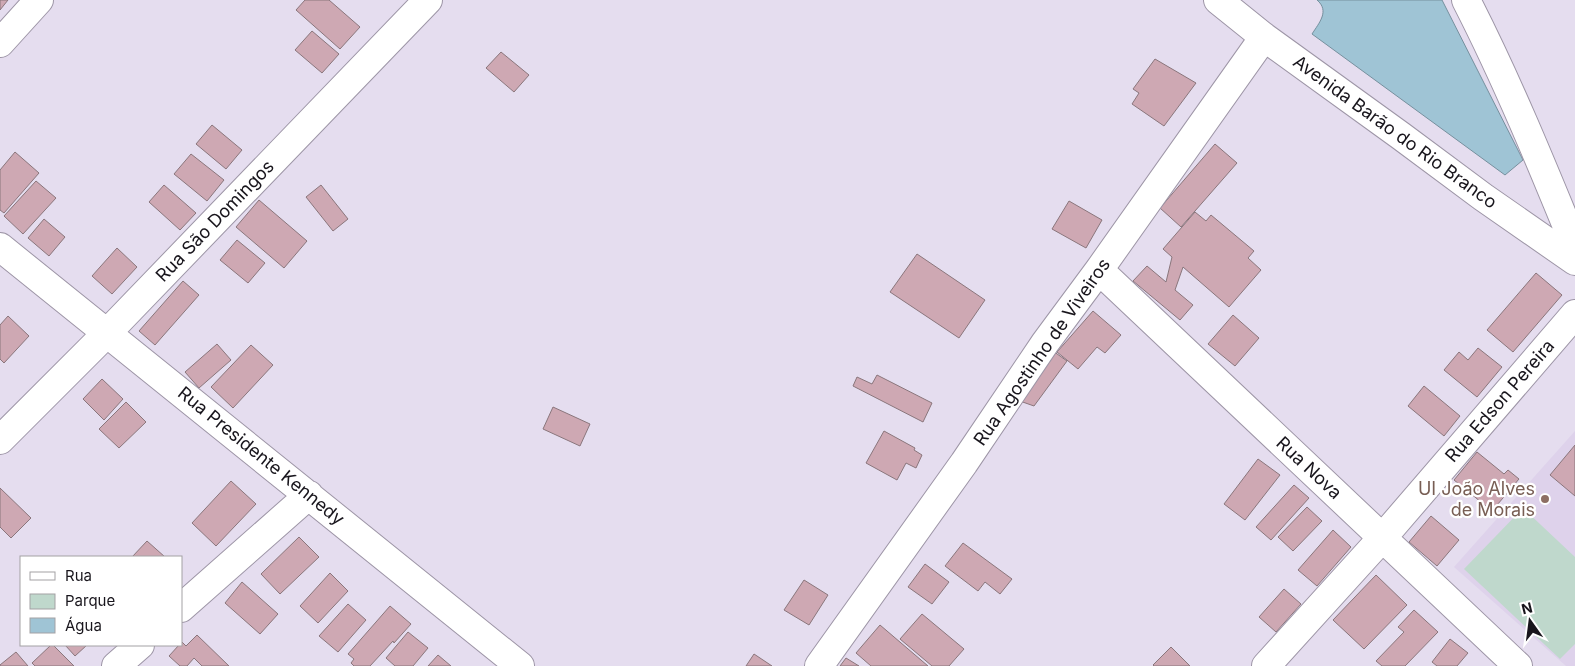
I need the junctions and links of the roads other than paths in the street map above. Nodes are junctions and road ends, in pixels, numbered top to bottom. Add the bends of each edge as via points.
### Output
1 (39, 0) edge
2 (428, 0) edge
3 (1218, 0) edge
4 (1466, 0) edge
5 (1264, 37) junction
6 (0, 43) edge
7 (0, 246) edge
8 (1575, 246) edge
9 (1575, 261) edge
10 (1099, 270) junction
11 (1575, 314) edge
12 (108, 332) junction
13 (0, 440) edge
14 (309, 495) junction
15 (1383, 537) junction
16 (182, 607) edge
17 (139, 646) edge
18 (506, 662) edge
19 (116, 666) edge
20 (819, 666) edge
21 (1266, 666) edge
22 (1518, 666) edge

1 - 6 street
2 - 12 street, Rua São Domingos
3 - 5 street, Avenida Barão do Rio Branco
4 - 8 street via 1537,153
5 - 9 street, Avenida Barão do Rio Branco
5 - 10 street, Rua Agostinho de Viveiros
7 - 12 street, Rua Presidente Kennedy
10 - 15 street, Rua Nova
10 - 20 street, Rua Agostinho de Viveiros
11 - 15 street, Rua Edson Pereira
12 - 13 street, Rua São Domingos
12 - 14 street, Rua Presidente Kennedy
14 - 16 street
14 - 18 street, Rua Presidente Kennedy
15 - 21 street, Rua Edson Pereira
15 - 22 street, Rua Nova
17 - 19 street

